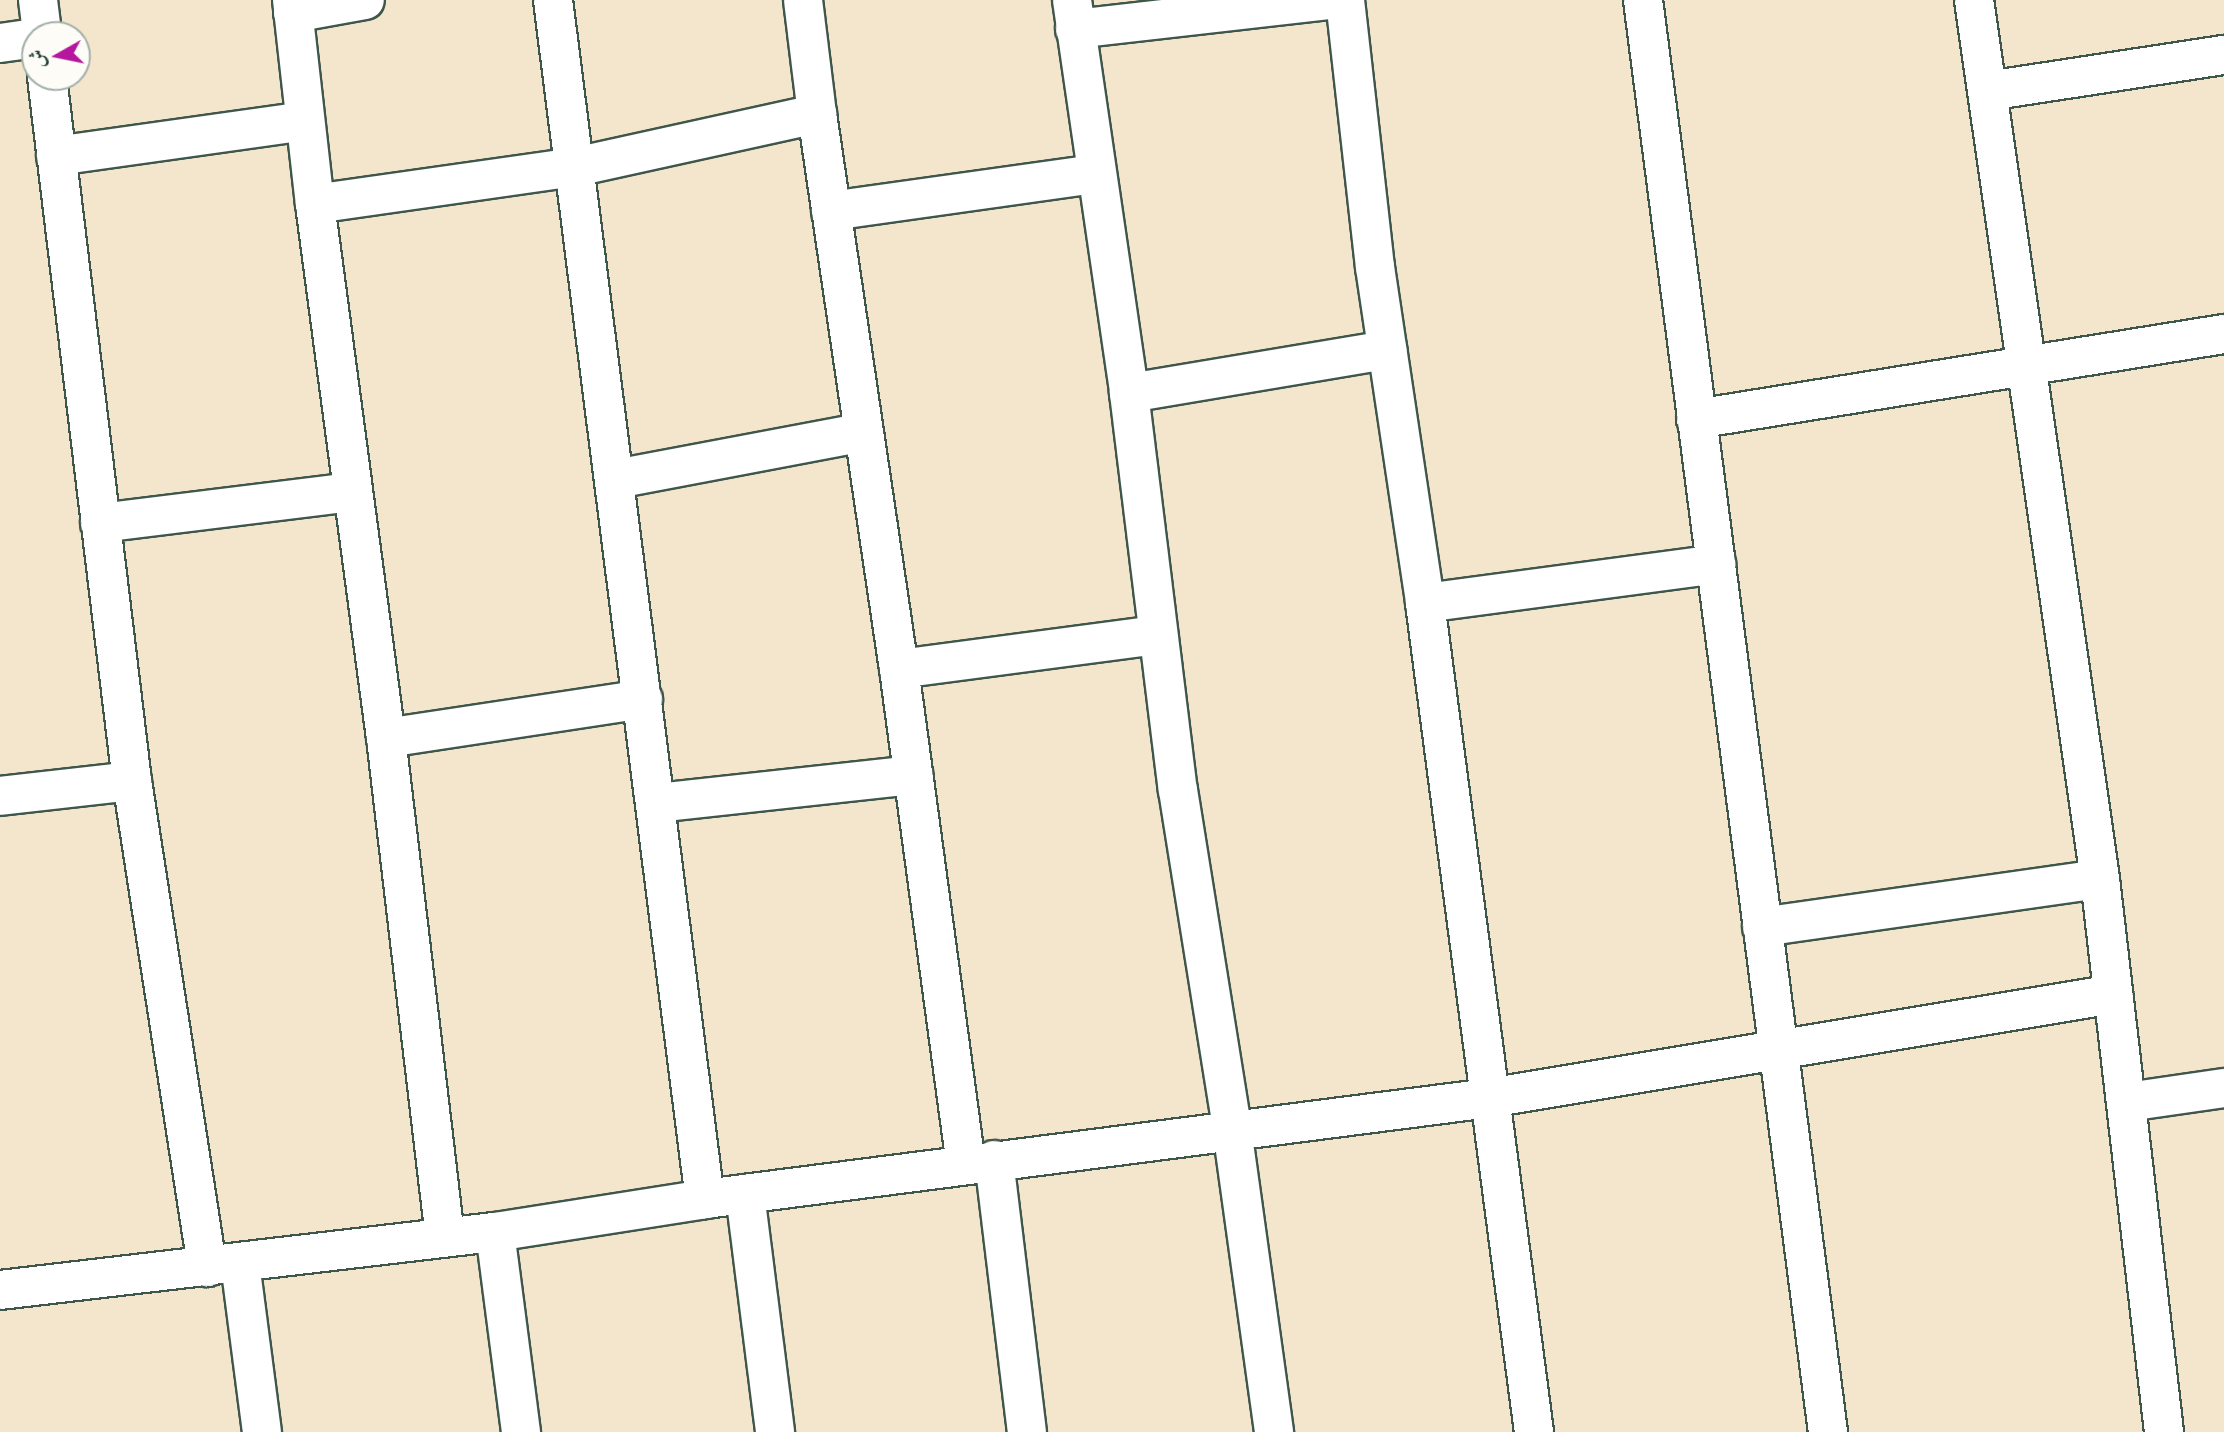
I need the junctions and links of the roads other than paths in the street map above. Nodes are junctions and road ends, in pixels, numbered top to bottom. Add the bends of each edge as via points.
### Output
1 (38, 0) edge
2 (365, 0) edge
3 (553, 0) edge
4 (803, 0) edge
5 (1331, 0) edge
6 (1345, 0) edge
7 (1643, 0) edge
8 (1974, 0) edge
9 (293, 6) edge
10 (1073, 14) edge
11 (40, 21) edge
12 (21, 40) edge
13 (0, 43) edge
14 (2224, 55) edge
15 (49, 91) edge
16 (1988, 91) junction
17 (817, 114) junction
18 (304, 121) junction
19 (56, 156) junction
20 (575, 167) junction
21 (1095, 174) junction
22 (315, 204) junction
23 (831, 211) junction
24 (2224, 334) edge
25 (1387, 350) junction
26 (2028, 366) junction
27 (1129, 393) junction
28 (1696, 419) junction
29 (864, 432) junction
30 (616, 479) junction
31 (352, 492) junction
32 (100, 523) junction
33 (1716, 564) junction
34 (1425, 603) junction
35 (1158, 635) junction
36 (899, 669) junction
37 (643, 699) junction
38 (386, 738) junction
39 (914, 775) junction
40 (132, 781) junction
41 (0, 796) edge
42 (656, 803) junction
43 (2100, 879) junction
44 (1762, 927) junction
45 (2113, 994) junction
46 (1777, 1049) junction
47 (2224, 1087) edge
48 (1489, 1098) junction
49 (2127, 1102) junction
50 (1233, 1129) junction
51 (980, 1162) junction
52 (745, 1194) junction
53 (705, 1199) junction
54 (495, 1232) junction
55 (445, 1237) junction
56 (223, 1265) junction
57 (0, 1290) edge
58 (262, 1432) edge
59 (521, 1432) edge
60 (775, 1432) edge
61 (1027, 1432) edge
62 (1274, 1432) edge
63 (1534, 1432) edge
64 (1828, 1432) edge
65 (2164, 1432) edge

1 - 11 street
2 - 9 street
3 - 20 street
4 - 17 street
5 - 10 street
6 - 25 street
7 - 28 street
8 - 16 street
9 - 18 street
10 - 21 street
12 - 13 street
14 - 16 street
15 - 19 street
16 - 26 street
17 - 20 street
17 - 23 street
18 - 19 street
18 - 22 street
19 - 32 street
20 - 22 street
20 - 30 street
21 - 23 street
21 - 27 street
22 - 31 street
23 - 29 street
24 - 26 street
25 - 27 street
25 - 34 street
26 - 28 street
26 - 43 street
27 - 35 street
28 - 33 street
29 - 30 street
29 - 36 street
30 - 37 street
31 - 32 street
31 - 38 street
32 - 40 street
33 - 34 street
33 - 44 street
34 - 48 street
35 - 36 street
35 - 50 street
36 - 39 street
37 - 38 street
37 - 42 street
38 - 55 street
39 - 42 street
39 - 51 street
40 - 41 street
40 - 56 street
42 - 53 street
43 - 44 street
43 - 45 street
44 - 46 street
45 - 46 street
45 - 49 street
46 - 48 street
46 - 64 street
47 - 49 street
48 - 50 street
48 - 63 street
49 - 65 street
50 - 51 street
50 - 62 street
51 - 52 street
51 - 61 street
52 - 53 street
52 - 60 street
53 - 54 street
54 - 55 street
54 - 59 street
55 - 56 street
56 - 57 street
56 - 58 street

